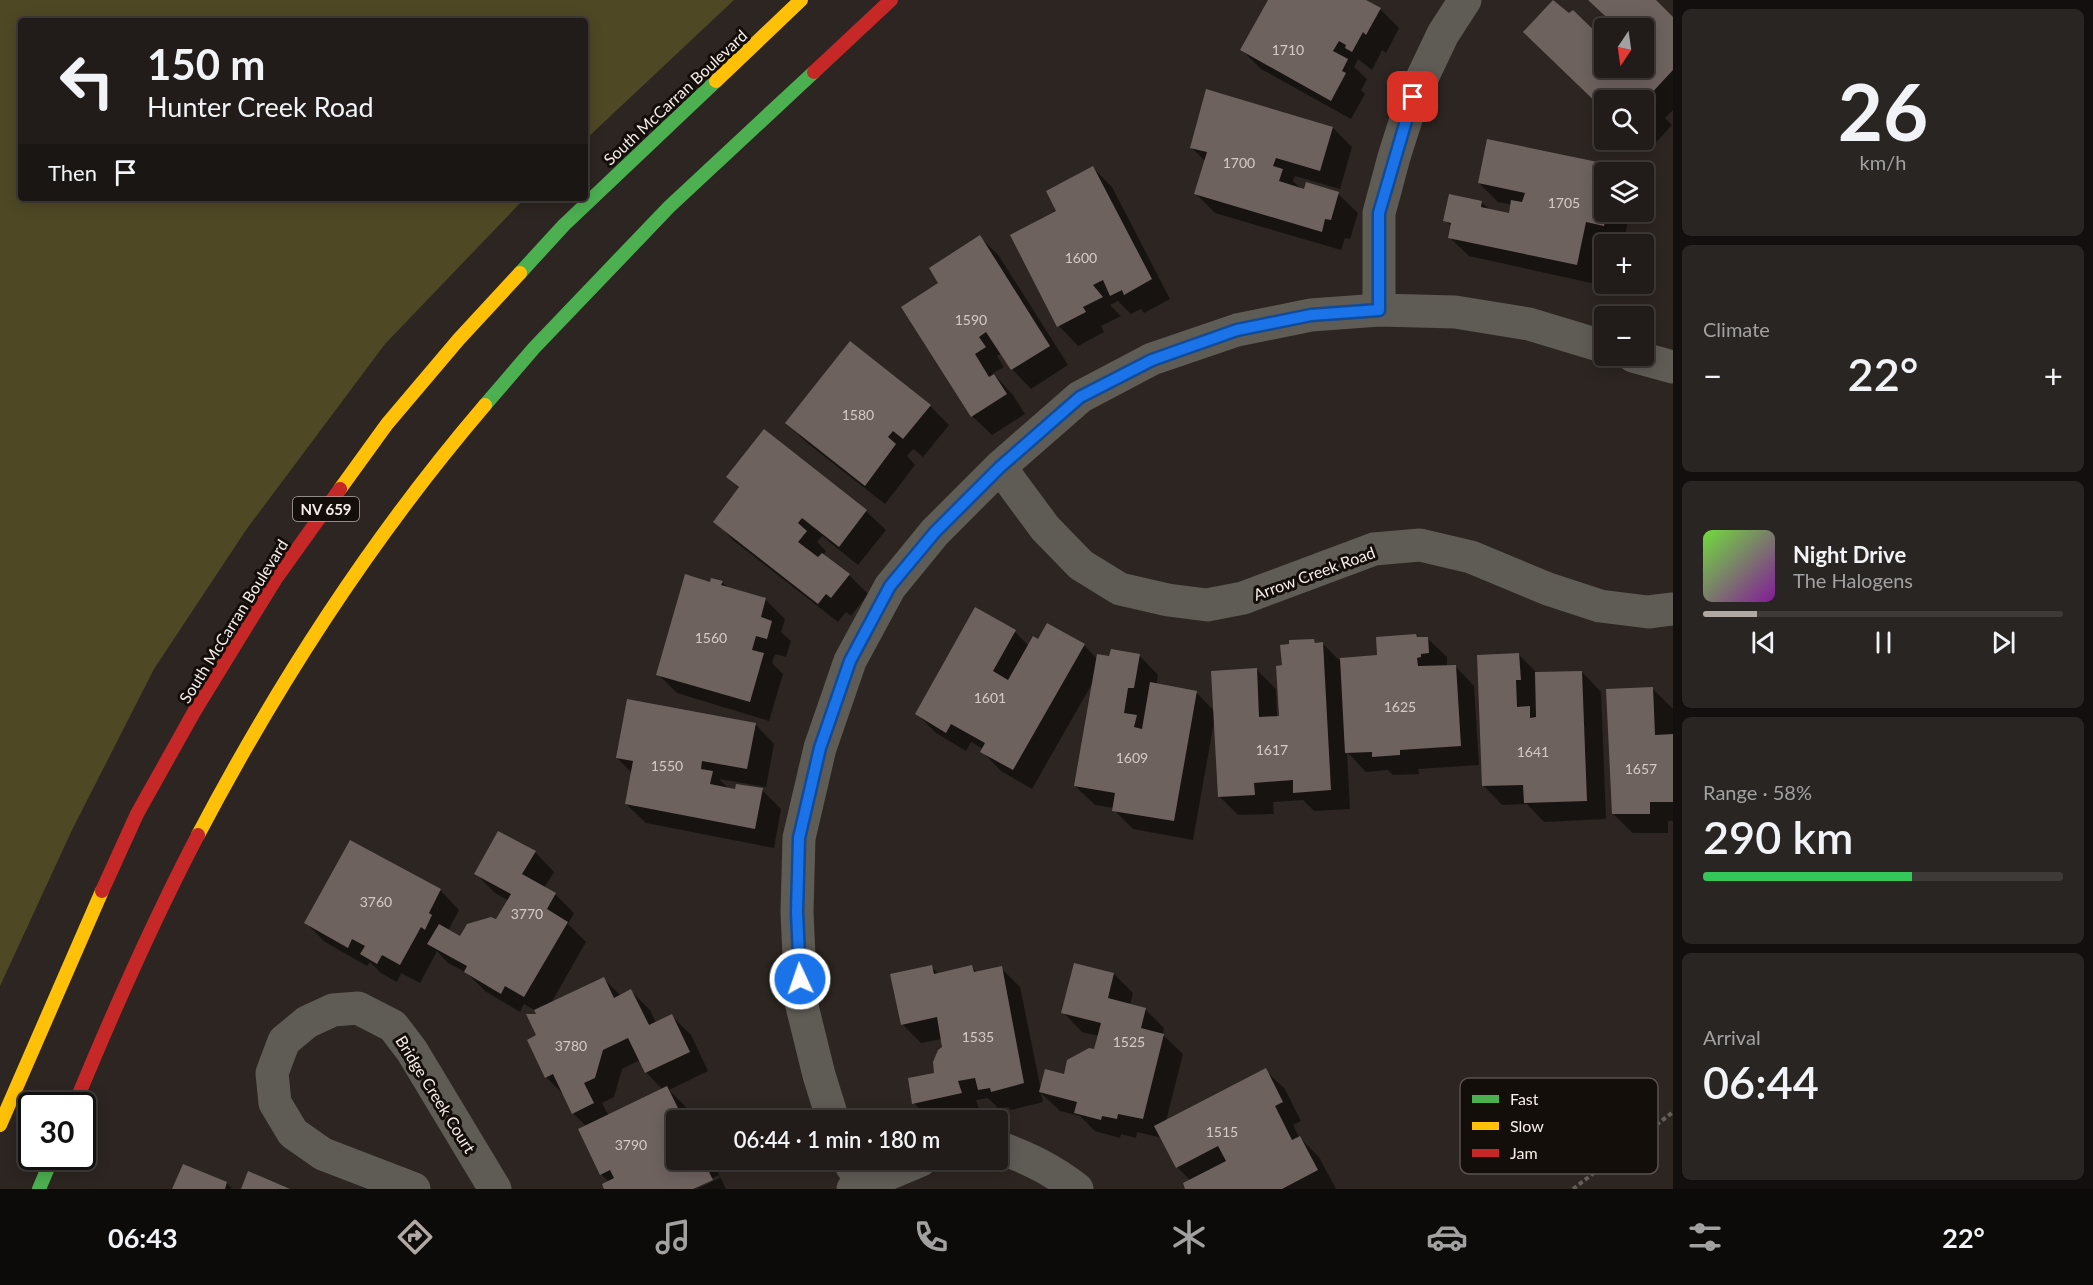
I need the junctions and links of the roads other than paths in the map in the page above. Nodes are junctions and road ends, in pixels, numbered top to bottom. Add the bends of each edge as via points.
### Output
1 (801, 0) edge
2 (891, 0) edge
3 (1465, 0) edge
4 (1379, 310) junction
5 (1594, 344) edge
6 (1654, 362) edge
7 (1673, 367) edge
8 (1000, 467) junction
9 (1673, 609) edge
10 (80, 1092) edge
11 (830, 1110) edge
12 (0, 1125) edge
13 (1008, 1151) edge
14 (47, 1170) edge
15 (889, 1170) edge
16 (857, 1180) edge
17 (39, 1189) edge
18 (414, 1189) edge
19 (495, 1189) edge
20 (1077, 1189) edge

1 - 12 main road, South McCarran Boulevard / NV 659 via 564,225 459,339 387,424 275,580 137,814
2 - 10 main road via 669,207 534,348 445,452 329,611 226,782 167,894
3 - 4 street via 1443,34 1413,97 1394,157 1379,213
4 - 5 street via 1455,312 1529,324
4 - 8 street via 1311,315 1237,330 1152,360 1080,397
6 - 7 street
8 - 9 street, Arrow Creek Road via 1045,528 1081,566 1120,590 1207,605 1243,598 1374,549 1420,545 1471,557 1548,590 1600,606 1648,612
8 - 11 street via 935,532 890,586 850,661 820,748 799,838 797,912 801,1002
13 - 20 street via 1029,1158
14 - 17 main road
15 - 16 street
18 - 19 street, Bridge Creek Court via 323,1154 293,1133 275,1103 272,1073 284,1041 307,1022 333,1010 358,1008 393,1026

